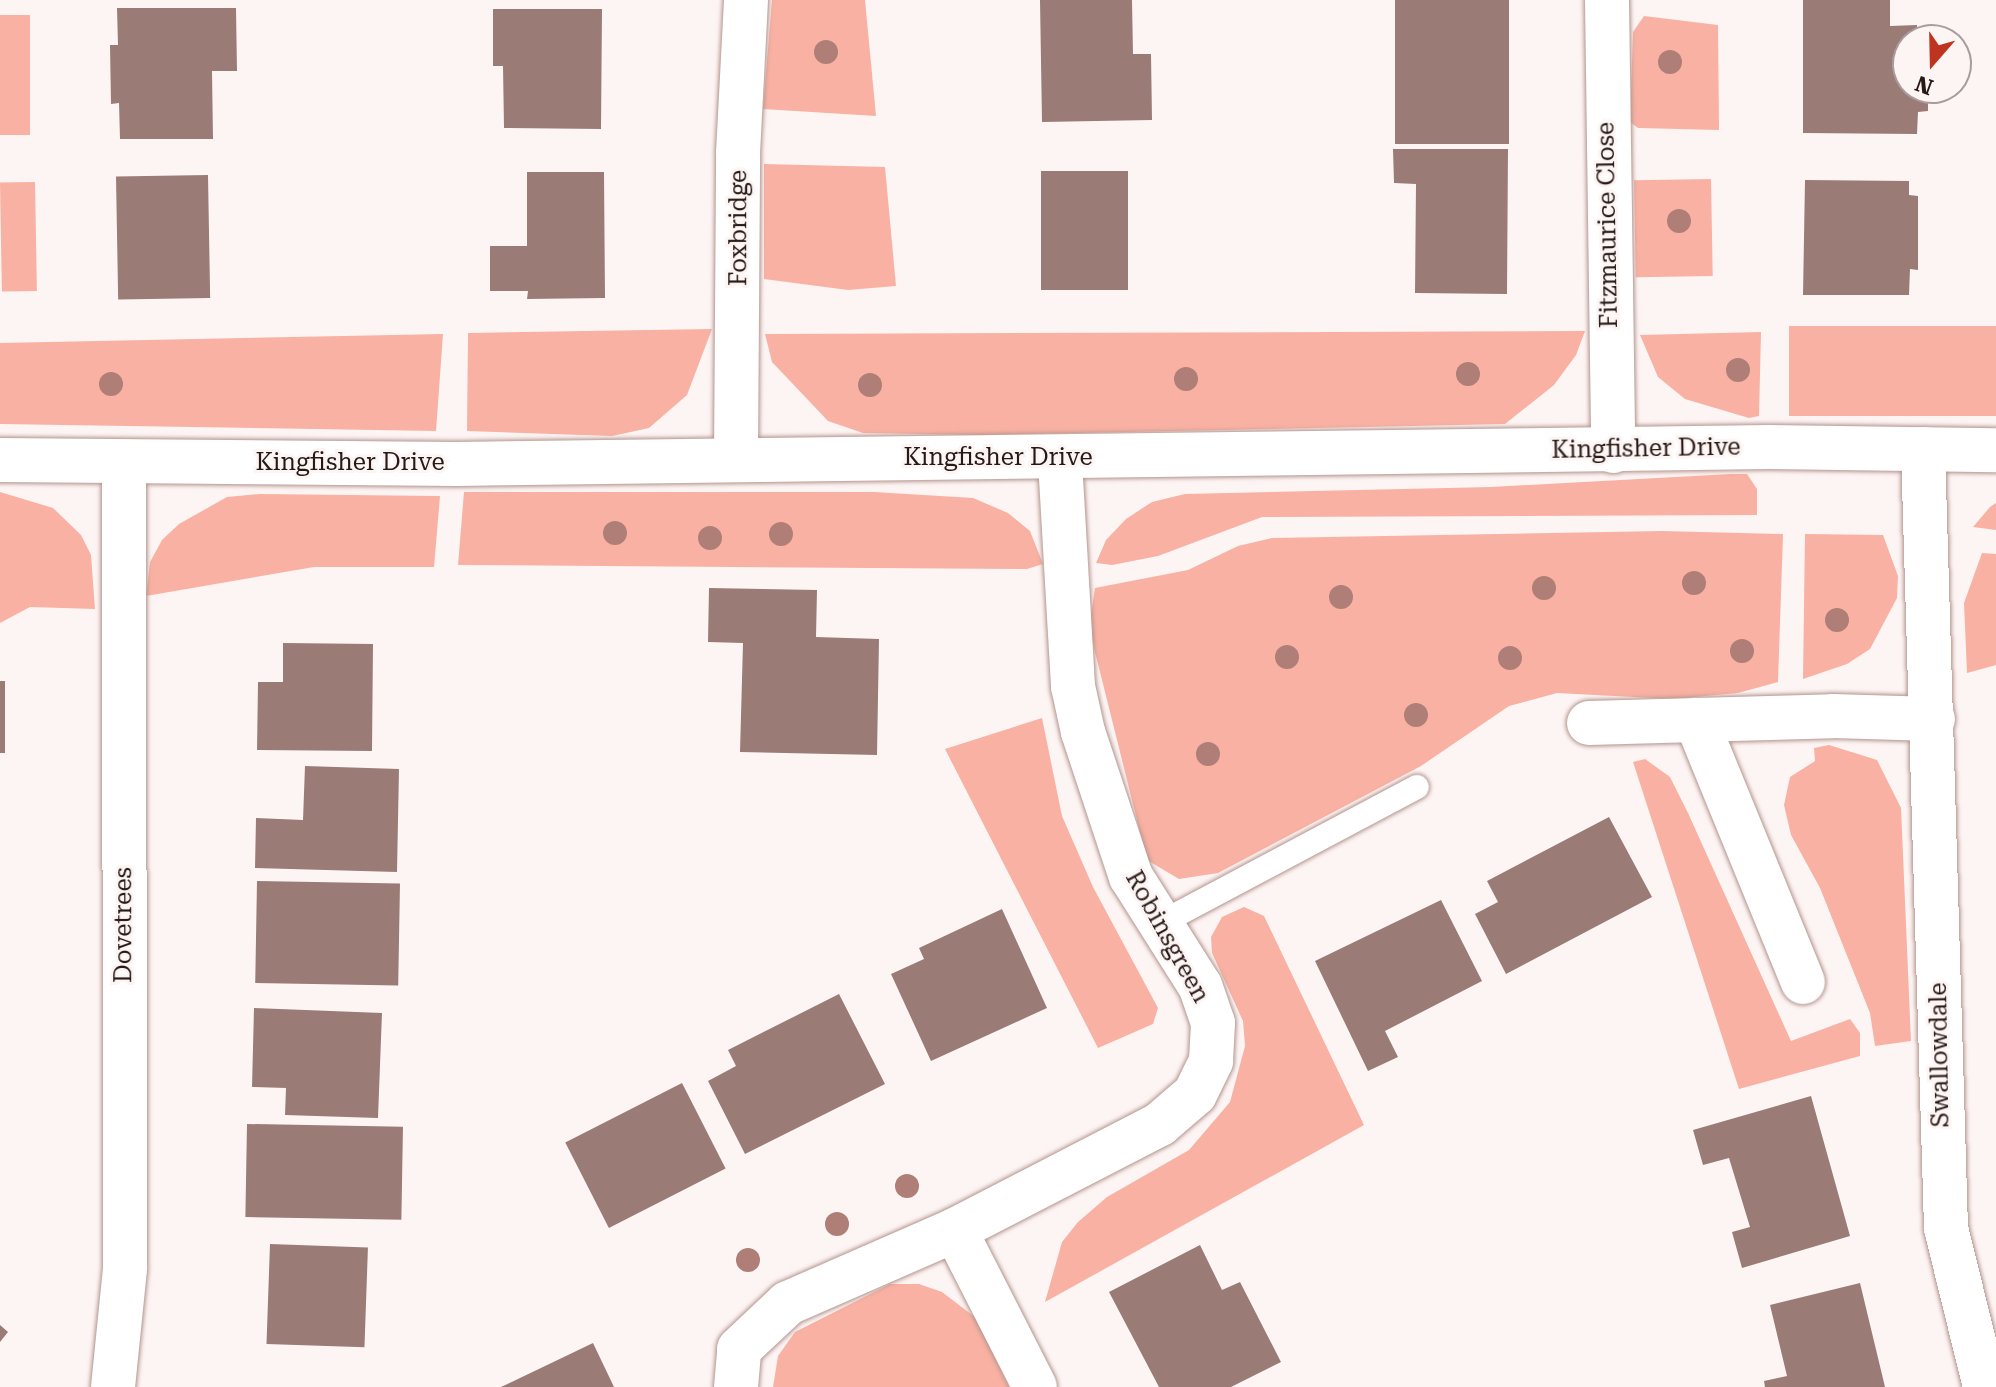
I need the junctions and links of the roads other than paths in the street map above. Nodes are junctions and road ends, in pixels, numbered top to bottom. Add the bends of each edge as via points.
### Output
1 (746, 0) edge
2 (1607, 0) edge
3 (1923, 449) junction
4 (1996, 450) edge
5 (1613, 451) junction
6 (736, 457) junction
7 (1060, 458) junction
8 (0, 460) edge
9 (124, 462) junction
10 (1933, 719) junction
11 (1696, 720) junction
12 (1589, 723) dead end
13 (1417, 787) dead end
14 (1159, 924) junction
15 (1803, 982) dead end
16 (955, 1230) junction
17 (113, 1387) edge
18 (736, 1387) edge
19 (1035, 1387) edge
20 (1985, 1387) edge

1 - 6 street, Foxbridge via 738,153
2 - 5 street, Fitzmaurice Close
3 - 4 street, Kingfisher Drive
3 - 5 street, Kingfisher Drive
3 - 10 street, Swallowdale
5 - 7 street, Kingfisher Drive
6 - 7 street, Kingfisher Drive
6 - 9 street, Kingfisher Drive via 457,464
7 - 14 street, Robinsgreen via 1073,686 1131,877
8 - 9 street, Kingfisher Drive
9 - 17 street, Dovetrees via 125,1269
10 - 11 street
10 - 20 street, Swallowdale via 1946,1228
11 - 12 street
11 - 15 street
13 - 14 lane
14 - 16 street, Robinsgreen via 1200,986 1213,1023 1211,1061 1195,1094 1160,1124
16 - 18 street, Robinsgreen via 788,1303 739,1349
16 - 19 street

